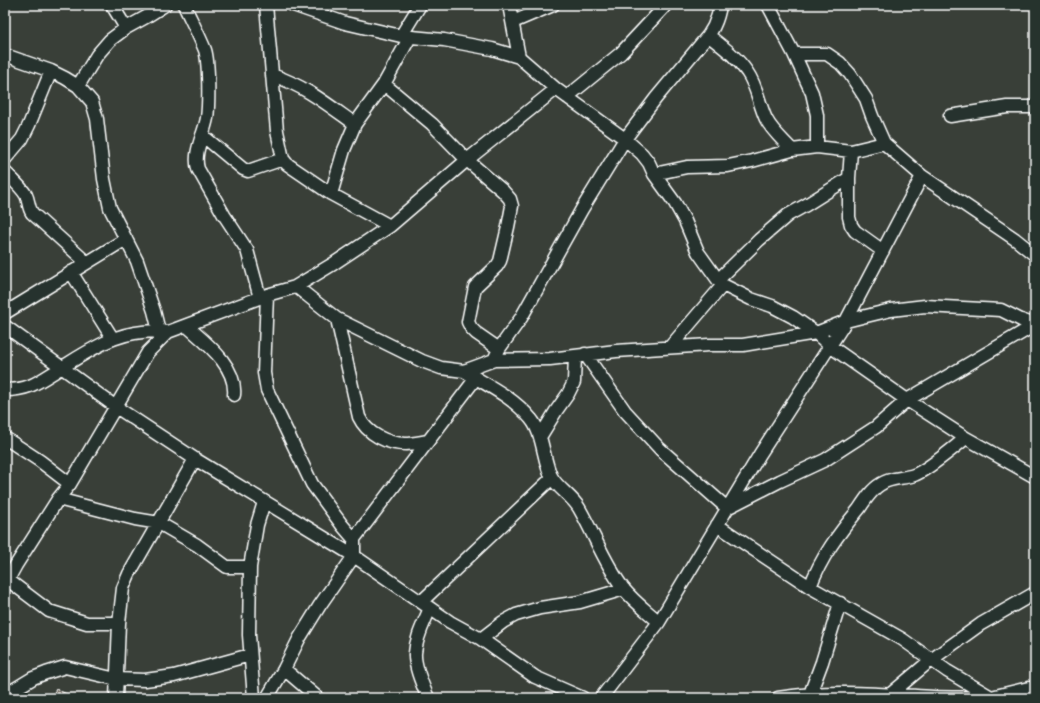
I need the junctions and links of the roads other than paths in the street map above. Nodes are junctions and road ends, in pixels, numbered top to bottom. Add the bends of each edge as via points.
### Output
1 (112, 5) edge
2 (164, 5) edge
3 (184, 5) edge
4 (266, 5) edge
5 (292, 5) edge
6 (420, 5) edge
7 (509, 5) edge
8 (553, 5) edge
9 (666, 5) edge
10 (720, 5) edge
11 (768, 5) edge
12 (513, 22) junction
13 (126, 28) junction
14 (406, 36) junction
15 (709, 36) junction
16 (794, 54) junction
17 (5, 55) edge
18 (519, 56) junction
19 (51, 71) junction
20 (272, 75) junction
21 (384, 84) junction
22 (78, 86) junction
23 (556, 89) junction
24 (567, 97) junction
25 (1035, 107) edge
26 (950, 116) dead end
27 (354, 124) junction
28 (202, 136) junction
29 (625, 140) junction
30 (884, 143) junction
31 (817, 147) junction
32 (792, 150) junction
33 (851, 152) junction
34 (5, 159) edge
35 (282, 159) junction
36 (468, 160) junction
37 (5, 172) edge
38 (654, 174) junction
39 (922, 176) junction
40 (849, 178) junction
41 (331, 194) junction
42 (390, 226) junction
43 (126, 239) junction
44 (883, 251) junction
45 (1035, 255) edge
46 (86, 262) junction
47 (71, 272) junction
48 (721, 283) junction
49 (295, 287) junction
50 (263, 297) junction
51 (5, 314) edge
52 (337, 319) junction
53 (846, 321) junction
54 (1035, 325) edge
55 (5, 326) edge
56 (187, 326) junction
57 (164, 331) junction
58 (816, 333) junction
59 (113, 339) junction
60 (830, 346) junction
61 (670, 347) junction
62 (496, 354) junction
63 (580, 355) junction
64 (63, 367) junction
65 (464, 370) junction
66 (476, 378) junction
67 (5, 390) edge
68 (234, 395) dead end
69 (907, 400) junction
70 (116, 408) junction
71 (540, 437) junction
72 (5, 438) edge
73 (966, 438) junction
74 (428, 441) junction
75 (195, 459) junction
76 (1035, 477) edge
77 (552, 478) junction
78 (70, 484) junction
79 (58, 499) junction
80 (264, 502) junction
81 (727, 508) junction
82 (159, 523) junction
83 (717, 525) junction
84 (354, 539) junction
85 (354, 556) junction
86 (250, 567) junction
87 (6, 583) edge
88 (810, 587) junction
89 (624, 589) junction
90 (1035, 593) edge
91 (840, 603) junction
92 (426, 605) junction
93 (659, 622) junction
94 (119, 623) junction
95 (481, 639) junction
96 (250, 655) junction
97 (931, 660) junction
98 (284, 668) junction
99 (116, 679) junction
100 (1035, 689) edge
101 (810, 694) junction
102 (5, 695) edge
103 (889, 696) edge
104 (992, 697) edge
105 (116, 698) edge
106 (254, 698) edge
107 (267, 698) edge
108 (318, 698) edge
109 (428, 698) edge
110 (583, 698) edge
111 (601, 698) edge
112 (778, 698) edge

1 - 13 street
2 - 13 street
3 - 28 street via 207,60 207,116
4 - 20 street
5 - 14 street via 345,23
6 - 14 street
7 - 12 street
8 - 12 street
9 - 24 street via 621,53
10 - 15 street
11 - 16 street
12 - 18 street
13 - 22 street via 96,54
14 - 18 street via 444,40
14 - 21 street
15 - 29 street via 656,98
15 - 32 street via 733,55 748,73 766,119
16 - 30 street via 827,54 840,63 866,99
16 - 31 street via 812,93 817,114
17 - 19 street
18 - 23 street
19 - 22 street
19 - 34 street via 22,139
20 - 27 street via 290,81 313,94
20 - 35 street
21 - 27 street
21 - 36 street via 432,124
22 - 43 street via 92,102 97,119 110,208
23 - 24 street
23 - 36 street
24 - 29 street
25 - 26 street via 1007,107
27 - 41 street
28 - 35 street via 248,171
28 - 50 street via 196,155 198,169 247,250
29 - 38 street via 642,154
29 - 62 street via 521,318
30 - 33 street
30 - 39 street
31 - 32 street
31 - 33 street
32 - 38 street via 752,162 728,166 687,167
33 - 40 street
35 - 41 street
36 - 42 street
36 - 62 street via 503,191 512,206 500,261 475,287 468,322
37 - 46 street via 27,197 32,213
38 - 48 street via 675,203 698,252
39 - 44 street
39 - 45 street
40 - 44 street via 851,225
40 - 48 street via 788,215 759,240
41 - 42 street
42 - 49 street
43 - 46 street
43 - 57 street
44 - 53 street
46 - 47 street
47 - 51 street
47 - 59 street
48 - 58 street via 793,317
48 - 61 street
49 - 50 street
49 - 52 street
50 - 56 street
50 - 84 street via 264,373 267,390 312,484
52 - 65 street via 422,361 440,368
52 - 74 street via 362,425 373,435 389,441 406,444
53 - 54 street via 890,310 925,306 1001,310
53 - 58 street
53 - 60 street
54 - 69 street
55 - 64 street
56 - 57 street
56 - 68 street via 212,348 227,368 235,386
57 - 59 street via 141,331
57 - 70 street via 148,352
58 - 60 street
58 - 61 street via 743,345
59 - 64 street
60 - 69 street
60 - 81 street
61 - 63 street
62 - 63 street via 550,359
62 - 65 street
63 - 71 street via 574,382
63 - 81 street via 625,411 660,449
64 - 67 street via 33,385
64 - 70 street
65 - 66 street
66 - 71 street via 518,405 532,420
66 - 74 street
69 - 73 street
69 - 81 street via 876,427 825,460
70 - 75 street
70 - 78 street
71 - 77 street
72 - 78 street
73 - 76 street
73 - 88 street via 914,475 888,480 876,488 823,557
74 - 84 street
75 - 80 street
75 - 82 street
77 - 89 street via 578,506
77 - 92 street
78 - 79 street
79 - 82 street
79 - 87 street
80 - 85 street
80 - 86 street via 257,525
81 - 83 street
82 - 86 street via 197,544 227,567
82 - 94 street via 123,588
83 - 88 street
83 - 93 street
84 - 85 street
85 - 92 street
85 - 98 street via 307,625
86 - 96 street
87 - 94 street via 49,611 87,622
88 - 91 street
89 - 93 street
89 - 95 street via 580,602 540,608 516,615
90 - 97 street via 981,624
91 - 97 street via 902,638
91 - 101 street
92 - 95 street
92 - 109 street via 415,654 420,678
93 - 111 street
94 - 99 street
95 - 110 street via 535,677
96 - 99 street via 174,676 145,680
96 - 106 street
97 - 103 street
97 - 104 street
98 - 107 street
98 - 108 street
99 - 102 street via 65,667 33,678
99 - 105 street
100 - 104 street via 1029,688
101 - 103 street via 853,692
101 - 112 street
103 - 104 street

